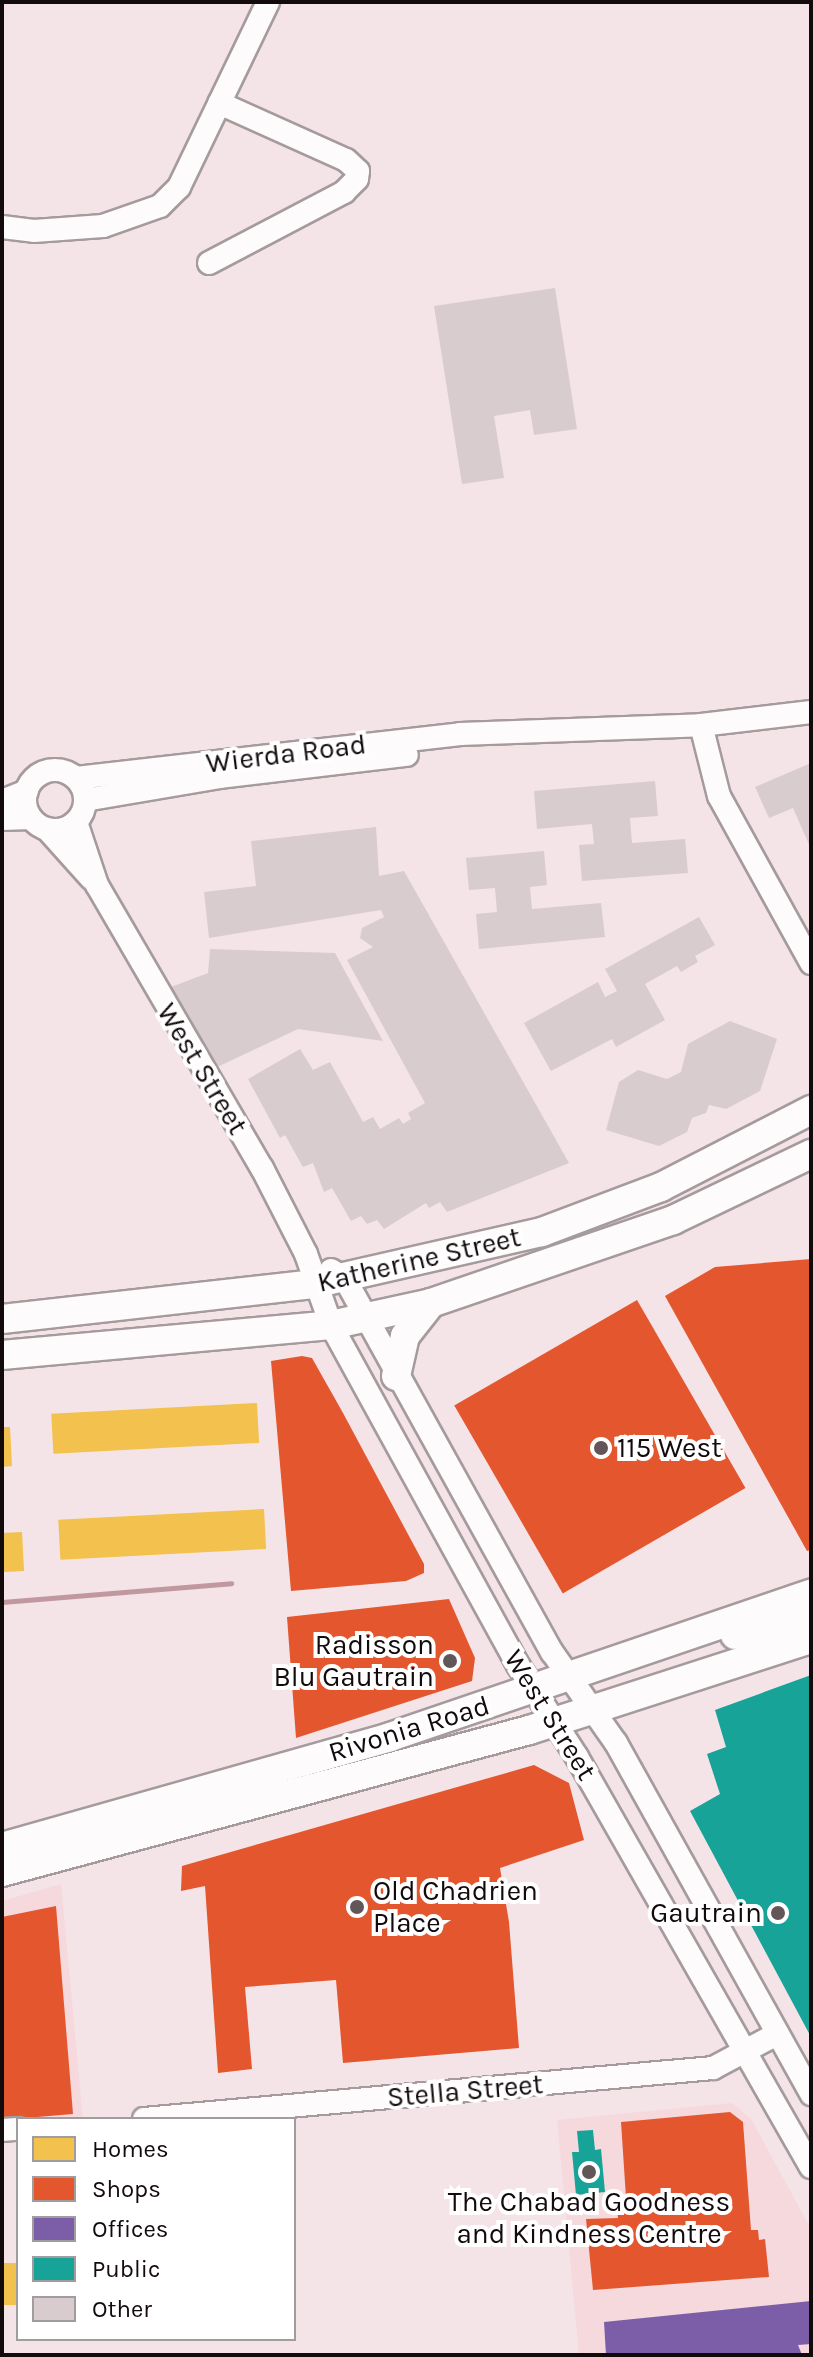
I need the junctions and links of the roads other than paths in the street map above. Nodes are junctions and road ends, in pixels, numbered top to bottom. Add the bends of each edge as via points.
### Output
1 (268, 2) edge
2 (219, 103) junction
3 (2, 227) edge
4 (209, 263) dead end
5 (811, 712) edge
6 (701, 725) junction
7 (292, 761) junction
8 (76, 778) junction
9 (27, 791) junction
10 (85, 800) junction
11 (2, 801) edge
12 (2, 819) edge
13 (76, 822) junction
14 (39, 824) junction
15 (97, 885) junction
16 (811, 963) edge
17 (811, 1110) edge
18 (808, 1158) edge
19 (306, 1254) junction
20 (345, 1279) junction
21 (313, 1284) junction
22 (431, 1303) junction
23 (363, 1318) junction
24 (2, 1319) edge
25 (331, 1325) junction
26 (2, 1340) edge
27 (2, 1355) edge
28 (396, 1376) junction
29 (811, 1594) edge
30 (811, 1615) edge
31 (711, 1629) junction
32 (811, 1639) edge
33 (572, 1677) junction
34 (533, 1691) junction
35 (595, 1707) junction
36 (554, 1721) junction
37 (2, 1847) edge
38 (2, 1872) edge
39 (777, 2034) junction
40 (746, 2053) junction
41 (811, 2094) edge
42 (166, 2117) edge
43 (811, 2167) edge

1 - 2 street
2 - 3 street via 179,187 144,215 71,229
2 - 4 street via 346,160 358,171 344,192
5 - 6 street, Wierda Road
6 - 7 street, Wierda Road via 497,736
6 - 16 street via 719,796
7 - 8 street, Wierda Road
7 - 10 street, Wierda Road
8 - 9 street via 45,772
8 - 10 street
9 - 11 street
9 - 14 street
10 - 13 street
12 - 14 street
13 - 14 street via 60,830
13 - 15 street, West Street
14 - 15 street, West Street
15 - 19 street, West Street
17 - 20 main road, Katherine Street via 661,1187 583,1219
18 - 22 main road, Katherine Street via 660,1225
19 - 20 street, West Street
19 - 21 street, West Street
20 - 21 main road, Katherine Street
20 - 23 street, West Street
21 - 24 main road, Katherine Street
21 - 25 street, West Street
22 - 23 main road, Katherine Street
22 - 28 main road via 405,1336
23 - 25 main road, Katherine Street
23 - 28 street, West Street
25 - 26 main road via 260,1321
25 - 27 main road, Katherine Street
25 - 34 street, West Street
28 - 33 street, West Street via 552,1652
29 - 31 main road, Rivonia Road
30 - 31 main road via 751,1634
31 - 33 main road, Rivonia Road
32 - 35 main road, Rivonia Road
33 - 34 main road, Rivonia Road
33 - 35 street, West Street
34 - 36 street, West Street
34 - 37 main road, Rivonia Road
35 - 36 main road, Rivonia Road
35 - 39 street, West Street
36 - 38 main road, Rivonia Road
36 - 40 street, West Street
39 - 40 street, Stella Street
39 - 41 street, West Street
40 - 42 street, Stella Street via 713,2068
40 - 43 street, West Street

